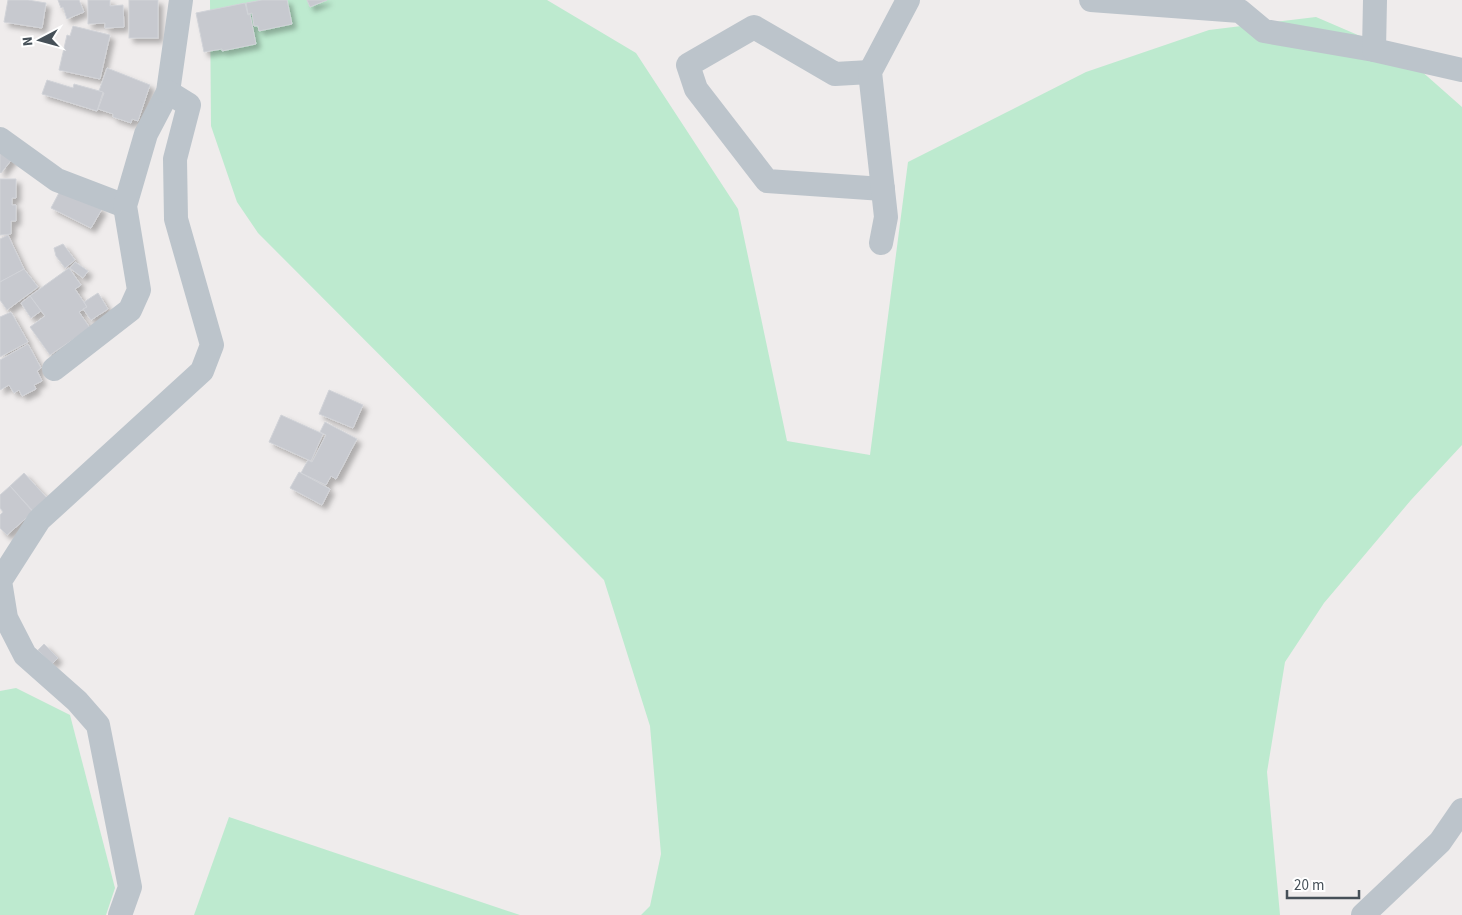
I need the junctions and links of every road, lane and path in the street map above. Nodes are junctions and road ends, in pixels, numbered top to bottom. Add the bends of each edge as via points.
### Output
1 (181, 0) edge
2 (908, 0) edge
3 (1090, 0) edge
4 (1375, 0) edge
5 (1171, 3) edge
6 (1374, 50) junction
7 (1462, 70) edge
8 (870, 72) junction
9 (168, 92) junction
10 (0, 139) edge
11 (883, 189) junction
12 (125, 206) junction
13 (881, 243) dead end
14 (54, 369) dead end
15 (1462, 810) edge
16 (120, 915) edge
17 (1363, 915) edge

1 - 9 street
2 - 8 street
3 - 5 street
4 - 6 street
5 - 6 street via 1240,11 1264,31
6 - 7 street
8 - 11 street
8 - 11 street via 834,74 754,27 688,65 696,89 767,181
9 - 12 street via 146,134
9 - 16 street via 189,105 174,158 176,219 212,345 202,371 39,520 0,580 6,618 25,656 77,701 98,725 130,887
10 - 12 street via 57,180
11 - 13 street via 886,217
12 - 14 street via 139,290 136,297 130,310
15 - 17 street via 1440,842

